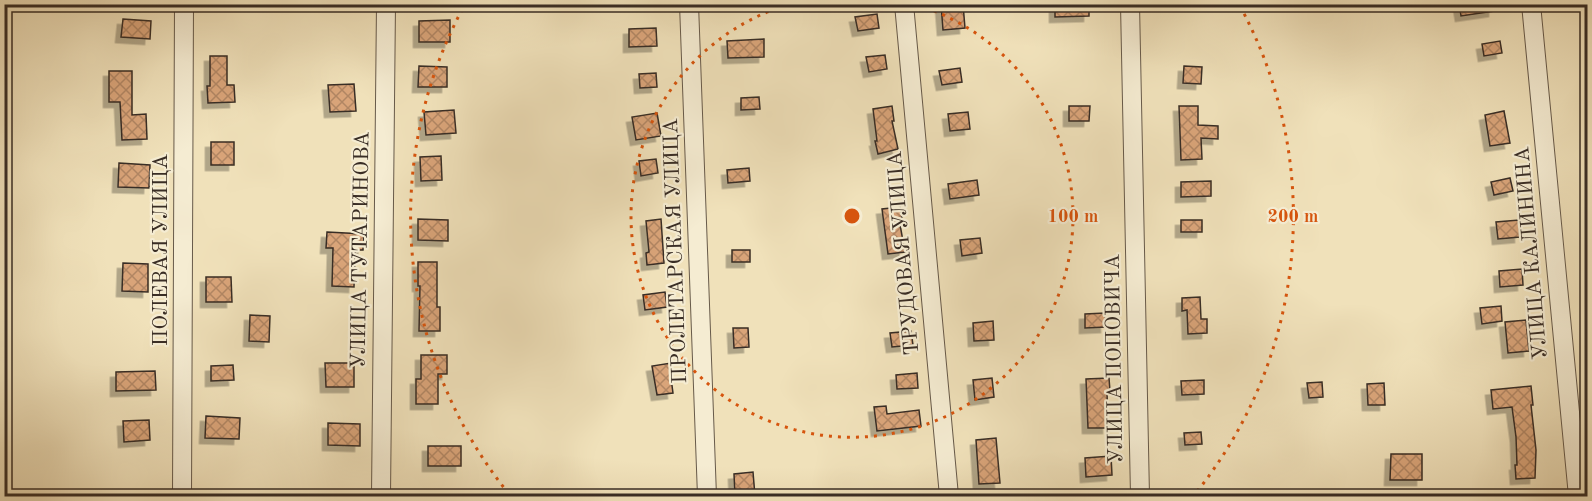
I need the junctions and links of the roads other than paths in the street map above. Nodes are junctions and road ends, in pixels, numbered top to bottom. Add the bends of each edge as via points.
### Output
1 (184, 4) edge
2 (386, 4) edge
3 (690, 4) edge
4 (904, 4) edge
5 (1130, 4) edge
6 (1531, 4) edge
7 (182, 496) edge
8 (381, 496) edge
9 (706, 496) edge
10 (948, 496) edge
11 (1140, 496) edge
12 (1578, 496) edge

1 - 7 street, ПОЛЕВАЯ УЛИЦА
2 - 8 street, УЛИЦА ТУТАРИНОВА
3 - 9 street, ПРОЛЕТАРСКАЯ УЛИЦА
4 - 10 street, ТРУДОВАЯ УЛИЦА
5 - 11 street, УЛИЦА ПОПОВИЧА
6 - 12 street, УЛИЦА КАЛИНИНА

